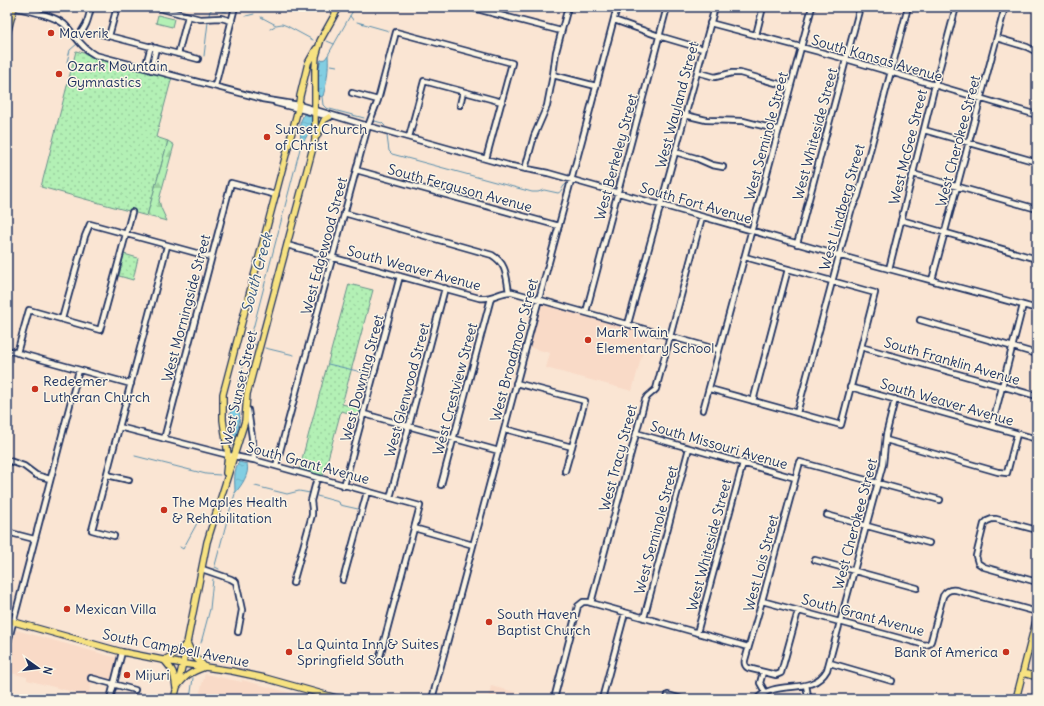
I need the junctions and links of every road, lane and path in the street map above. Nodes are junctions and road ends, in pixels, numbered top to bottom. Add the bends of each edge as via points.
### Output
1 (13, 7) edge
2 (91, 7) edge
3 (117, 7) edge
4 (155, 7) edge
5 (235, 7) edge
6 (339, 7) edge
7 (469, 7) edge
8 (568, 7) edge
9 (617, 7) edge
10 (667, 7) edge
11 (714, 7) edge
12 (763, 7) edge
13 (812, 7) edge
14 (860, 7) edge
15 (908, 7) edge
16 (956, 7) edge
17 (1005, 7) edge
18 (188, 16) junction
19 (614, 20) junction
20 (232, 21) junction
21 (710, 23) junction
22 (561, 31) junction
23 (7, 34) edge
24 (101, 34) dead end
25 (109, 36) junction
26 (660, 36) junction
27 (756, 36) junction
28 (76, 38) junction
29 (996, 38) junction
30 (321, 39) junction
31 (151, 46) junction
32 (156, 48) junction
33 (801, 48) junction
34 (703, 49) junction
35 (1037, 52) edge
36 (178, 54) junction
37 (198, 59) dead end
38 (846, 60) junction
39 (145, 68) junction
40 (150, 70) junction
41 (697, 72) junction
42 (890, 72) junction
43 (553, 75) junction
44 (935, 85) junction
45 (215, 86) junction
46 (596, 86) junction
47 (790, 87) junction
48 (463, 92) junction
49 (352, 93) dead end
50 (980, 98) junction
51 (378, 100) junction
52 (502, 102) junction
53 (460, 105) dead end
54 (299, 107) junction
55 (316, 112) junction
56 (1037, 115) edge
57 (685, 116) junction
58 (329, 117) junction
59 (348, 121) junction
60 (368, 126) junction
61 (779, 130) junction
62 (924, 130) junction
63 (409, 137) junction
64 (315, 140) junction
65 (969, 143) junction
66 (675, 152) junction
67 (486, 159) junction
68 (1037, 162) edge
69 (723, 167) dead end
70 (525, 169) junction
71 (356, 170) junction
72 (913, 174) junction
73 (572, 180) junction
74 (957, 187) junction
75 (618, 193) junction
76 (276, 195) junction
77 (660, 205) junction
78 (1037, 209) edge
79 (132, 212) dead end
80 (344, 213) junction
81 (702, 217) junction
82 (901, 220) junction
83 (559, 226) junction
84 (752, 231) junction
85 (944, 233) junction
86 (126, 234) junction
87 (797, 244) junction
88 (287, 245) junction
89 (167, 246) junction
90 (332, 256) junction
91 (839, 256) junction
92 (745, 257) junction
93 (211, 258) junction
94 (1037, 259) edge
95 (788, 269) junction
96 (889, 269) junction
97 (400, 276) junction
98 (932, 280) junction
99 (832, 281) junction
100 (445, 288) junction
101 (508, 292) junction
102 (491, 298) junction
103 (539, 299) junction
104 (1023, 305) junction
105 (1037, 309) edge
106 (586, 312) junction
107 (62, 319) junction
108 (920, 320) dead end
109 (628, 324) junction
110 (670, 336) junction
111 (861, 347) junction
112 (1012, 347) junction
113 (7, 350) edge
114 (719, 350) junction
115 (17, 353) junction
116 (1037, 354) edge
117 (79, 370) junction
118 (516, 383) junction
119 (131, 384) junction
120 (850, 387) junction
121 (1002, 387) junction
122 (710, 389) junction
123 (247, 394) junction
124 (1037, 396) edge
125 (895, 399) junction
126 (753, 401) junction
127 (703, 410) dead end
128 (797, 413) junction
129 (364, 414) junction
130 (409, 426) junction
131 (992, 426) junction
132 (119, 427) junction
133 (505, 429) junction
134 (636, 433) junction
135 (1017, 434) junction
136 (454, 438) junction
137 (164, 439) junction
138 (1037, 439) edge
139 (886, 440) junction
140 (572, 447) junction
141 (690, 448) junction
142 (499, 451) junction
143 (228, 455) junction
144 (234, 456) junction
145 (7, 460) edge
146 (254, 460) junction
147 (743, 463) junction
148 (276, 466) junction
149 (565, 471) dead end
150 (107, 475) junction
151 (317, 478) junction
152 (795, 478) junction
153 (50, 479) junction
154 (129, 480) dead end
155 (225, 483) junction
156 (878, 483) junction
157 (441, 485) dead end
158 (344, 486) junction
159 (367, 492) junction
160 (390, 498) junction
161 (940, 500) dead end
162 (827, 515) dead end
163 (866, 526) junction
164 (414, 528) junction
165 (1037, 530) edge
166 (7, 532) edge
167 (114, 536) dead end
168 (34, 539) junction
169 (929, 543) dead end
170 (473, 545) junction
171 (814, 560) dead end
172 (202, 569) junction
173 (854, 570) junction
174 (343, 580) dead end
175 (1037, 582) edge
176 (293, 583) dead end
177 (917, 588) dead end
178 (762, 601) junction
179 (591, 603) junction
180 (798, 611) junction
181 (625, 612) junction
182 (1037, 612) edge
183 (1037, 617) edge
184 (644, 618) junction
185 (10, 621) edge
186 (840, 622) junction
187 (238, 632) dead end
188 (697, 633) junction
189 (187, 644) junction
190 (7, 646) edge
191 (748, 647) junction
192 (122, 652) junction
193 (164, 660) junction
194 (379, 660) dead end
195 (183, 663) junction
196 (830, 663) junction
197 (205, 667) junction
198 (763, 672) junction
199 (1023, 673) junction
200 (1037, 677) edge
201 (91, 678) dead end
202 (892, 681) dead end
203 (114, 684) junction
204 (806, 685) junction
205 (176, 688) junction
206 (135, 690) dead end
207 (765, 692) junction
208 (668, 697) edge
209 (110, 699) edge
210 (174, 699) edge
211 (337, 699) edge
212 (432, 699) edge
213 (554, 699) edge
214 (602, 699) edge
215 (682, 699) edge
216 (758, 699) edge
217 (810, 699) edge
218 (1016, 699) edge

1 - 23 main road
1 - 28 street, South Fort Avenue via 53,18
2 - 28 street via 86,26
3 - 25 street
4 - 18 street
5 - 20 street
6 - 30 main road, West Sunset Street
7 - 22 street
8 - 22 street
9 - 19 street, West Broadmoor Street
10 - 26 street, West Berkeley Street
11 - 21 street, West Wayland Street
12 - 27 street
13 - 33 street, West Seminole Street
14 - 38 street, West Whiteside Street
15 - 42 street, West Lindberg Street
16 - 44 street, West McGee Street
17 - 29 street, West Cherokee Street
18 - 20 street
18 - 36 street
19 - 26 street
19 - 46 street, West Broadmoor Street
20 - 45 street
21 - 27 street, South Kansas Avenue
21 - 34 street, West Wayland Street
22 - 43 street
24 - 25 street
25 - 31 street
26 - 34 street
26 - 75 street, West Berkeley Street
27 - 33 street, South Kansas Avenue
28 - 39 street, South Fort Avenue via 95,55
29 - 35 street
29 - 50 street, West Cherokee Street
30 - 54 main road, West Sunset Street via 308,63
30 - 55 main road, West Sunset Street via 315,69
31 - 32 street
31 - 39 street
32 - 36 street
32 - 40 street
33 - 38 street, South Kansas Avenue
33 - 47 street, West Seminole Street
34 - 41 street, West Wayland Street
36 - 37 street
38 - 42 street, South Kansas Avenue
38 - 87 street, West Whiteside Street
39 - 40 street, South Fort Avenue
40 - 45 street, South Fort Avenue
41 - 47 street via 715,76 740,73
41 - 57 street, West Wayland Street
42 - 44 street, South Kansas Avenue
42 - 91 street, West Lindberg Street via 858,196 851,211
43 - 46 street
43 - 70 street via 547,106 534,136
44 - 50 street, South Kansas Avenue
44 - 62 street, West McGee Street
45 - 54 street, South Fort Avenue
46 - 73 street, West Broadmoor Street
47 - 61 street, West Seminole Street
48 - 52 street
48 - 53 street
48 - 63 street via 424,81
49 - 51 street
50 - 56 street, South Kansas Avenue
50 - 65 street, West Cherokee Street
51 - 52 street, West Edgewood Street via 396,32 512,64
51 - 60 street, West Edgewood Street
52 - 67 street
54 - 55 street, South Fort Avenue
54 - 76 main road, West Sunset Street
55 - 58 street, South Fort Avenue
55 - 59 street, South Fort Avenue
55 - 64 main road, West Sunset Street
57 - 61 street via 706,120 743,121
57 - 66 street, West Wayland Street
58 - 59 street, South Fort Avenue
58 - 64 main road via 322,122
59 - 60 street, South Fort Avenue
60 - 63 street, South Fort Avenue
60 - 71 street, West Edgewood Street
61 - 84 street, West Seminole Street
62 - 65 street
62 - 72 street, West McGee Street
63 - 67 street, South Fort Avenue
64 - 88 main road, West Sunset Street
65 - 68 street
65 - 74 street, West Cherokee Street
66 - 69 street
66 - 77 street, West Wayland Street
67 - 70 street, South Fort Avenue
70 - 73 street, South Fort Avenue
71 - 80 street, West Edgewood Street
71 - 83 street, South Ferguson Avenue
72 - 74 street
72 - 82 street, West McGee Street
73 - 75 street, South Fort Avenue
73 - 83 street, West Broadmoor Street
74 - 78 street
74 - 85 street, West Cherokee Street
75 - 77 street, South Fort Avenue
75 - 106 street, West Berkeley Street
76 - 93 street, West Morningside Street via 231,183
76 - 143 main road, West Sunset Street via 223,394 223,420
77 - 81 street, South Fort Avenue
77 - 109 street, West Wayland Street
79 - 86 street
80 - 90 street, West Edgewood Street
80 - 101 street via 492,255 504,267
81 - 84 street, South Fort Avenue
81 - 110 street, West Tracy Street
82 - 85 street
82 - 96 street, West McGee Street
83 - 103 street, West Broadmoor Street
84 - 87 street, South Fort Avenue
84 - 92 street, West Seminole Street
85 - 94 street
85 - 98 street, West Cherokee Street
86 - 89 street
86 - 107 street via 90,224
86 - 107 street via 100,330
87 - 91 street, South Fort Avenue
88 - 90 street, South Weaver Avenue
88 - 123 main road, West Sunset Street
89 - 93 street
89 - 119 street
90 - 97 street, South Weaver Avenue
90 - 148 street, West Edgewood Street
91 - 96 street, South Fort Avenue
91 - 99 street, West Lindberg Street
92 - 95 street
92 - 114 street, West Seminole Street
93 - 137 street, West Morningside Street
95 - 99 street
95 - 126 street
96 - 98 street, South Fort Avenue
97 - 100 street, South Weaver Avenue
97 - 129 street, West Downing Street
98 - 104 street, South Fort Avenue
99 - 111 street via 875,293
99 - 128 street, West Lindberg Street
100 - 102 street, South Weaver Avenue via 479,298
100 - 130 street, West Glenwood Street
101 - 102 street, South Weaver Avenue
101 - 103 street
102 - 136 street, West Crestview Street
103 - 106 street
103 - 118 street, West Broadmoor Street
104 - 105 street, South Fort Avenue
104 - 112 street
106 - 109 street
107 - 115 street via 29,310
108 - 112 street
109 - 110 street
110 - 114 street
110 - 134 street, West Tracy Street via 656,389 646,398
111 - 120 street
111 - 121 street, South Franklin Avenue
112 - 116 street
112 - 121 street
113 - 115 street
114 - 122 street, West Seminole Street
115 - 117 street
117 - 119 street
117 - 153 street
118 - 133 street, West Broadmoor Street
118 - 140 street via 584,401
119 - 132 street
120 - 125 street, South Weaver Avenue
120 - 128 street via 841,424
121 - 124 street, South Franklin Avenue
121 - 131 street
122 - 126 street
122 - 127 street, West Seminole Street
123 - 144 main road, West Sunset Street via 244,421
123 - 146 street
125 - 131 street, South Weaver Avenue
125 - 139 street, West Cherokee Street
126 - 128 street
129 - 130 street
129 - 158 street, West Downing Street
130 - 136 street
130 - 160 street, West Glenwood Street
131 - 135 street, South Weaver Avenue
132 - 137 street, South Grant Avenue
132 - 150 street
133 - 140 street
133 - 142 street, West Broadmoor Street
134 - 141 street, South Missouri Avenue
134 - 179 street, West Tracy Street
135 - 138 street, South Weaver Avenue
135 - 139 street via 1007,473
136 - 142 street
136 - 157 street, West Crestview Street
137 - 143 street, South Grant Avenue
139 - 156 street, West Cherokee Street
140 - 149 street
141 - 147 street, South Missouri Avenue
141 - 184 street, West Seminole Street
142 - 170 street, West Broadmoor Street
143 - 144 street, South Grant Avenue
143 - 155 main road, West Sunset Street
144 - 146 street, South Grant Avenue
144 - 155 main road, West Sunset Street
145 - 153 street
146 - 148 street, South Grant Avenue
147 - 152 street, South Missouri Avenue
147 - 188 street, West Whiteside Street
148 - 151 street, South Grant Avenue
150 - 154 street
150 - 167 street via 92,530
151 - 158 street, South Grant Avenue
151 - 176 street via 312,497 312,515
152 - 156 street, West Lois Street via 800,462
152 - 178 street, West Lois Street
153 - 168 street
155 - 172 main road, West Sunset Street via 207,542
156 - 161 street
156 - 163 street, West Cherokee Street
158 - 159 street, South Grant Avenue
159 - 160 street, South Grant Avenue
159 - 174 street
160 - 164 street, South Grant Avenue via 420,506
162 - 163 street
163 - 169 street
163 - 173 street, West Cherokee Street
164 - 170 street
164 - 194 street
165 - 175 street via 994,518 983,526 976,554 979,565
166 - 168 street
168 - 185 street
170 - 212 street, West Broadmoor Street
171 - 173 street
172 - 187 street via 233,579 237,584 242,610
172 - 189 main road, West Sunset Street
173 - 177 street
173 - 186 street, West Cherokee Street
178 - 180 street, South Grant Avenue
178 - 191 street, West Lois Street
179 - 181 street
179 - 213 street via 584,602 578,606
180 - 186 street, South Grant Avenue
180 - 198 street via 782,672 776,675
181 - 184 street
181 - 214 street
182 - 186 street, South Grant Avenue via 950,590 944,595 932,640 926,645
183 - 199 main road
184 - 188 street
185 - 190 street
185 - 192 main road, South Campbell Avenue
186 - 196 street, West Cherokee Street
188 - 191 street
189 - 193 main road
189 - 195 main road, West Sunset Street
189 - 197 main road via 192,654
191 - 198 street, West Lois Street via 745,665
192 - 193 main road, South Campbell Avenue
192 - 203 street
193 - 195 main road, South Campbell Avenue
193 - 205 main road via 174,673
195 - 197 main road, South Campbell Avenue
195 - 205 main road, West Sunset Street
196 - 202 street
196 - 204 street, West Cherokee Street via 822,677
197 - 205 main road via 188,674
197 - 211 main road, South Campbell Avenue via 265,678
198 - 207 street via 760,683
199 - 200 main road
199 - 218 main road
201 - 203 street
203 - 206 street
203 - 209 street
204 - 207 street, West Cherokee Street
204 - 217 street
205 - 210 main road, West Sunset Street
207 - 216 street
208 - 215 street

